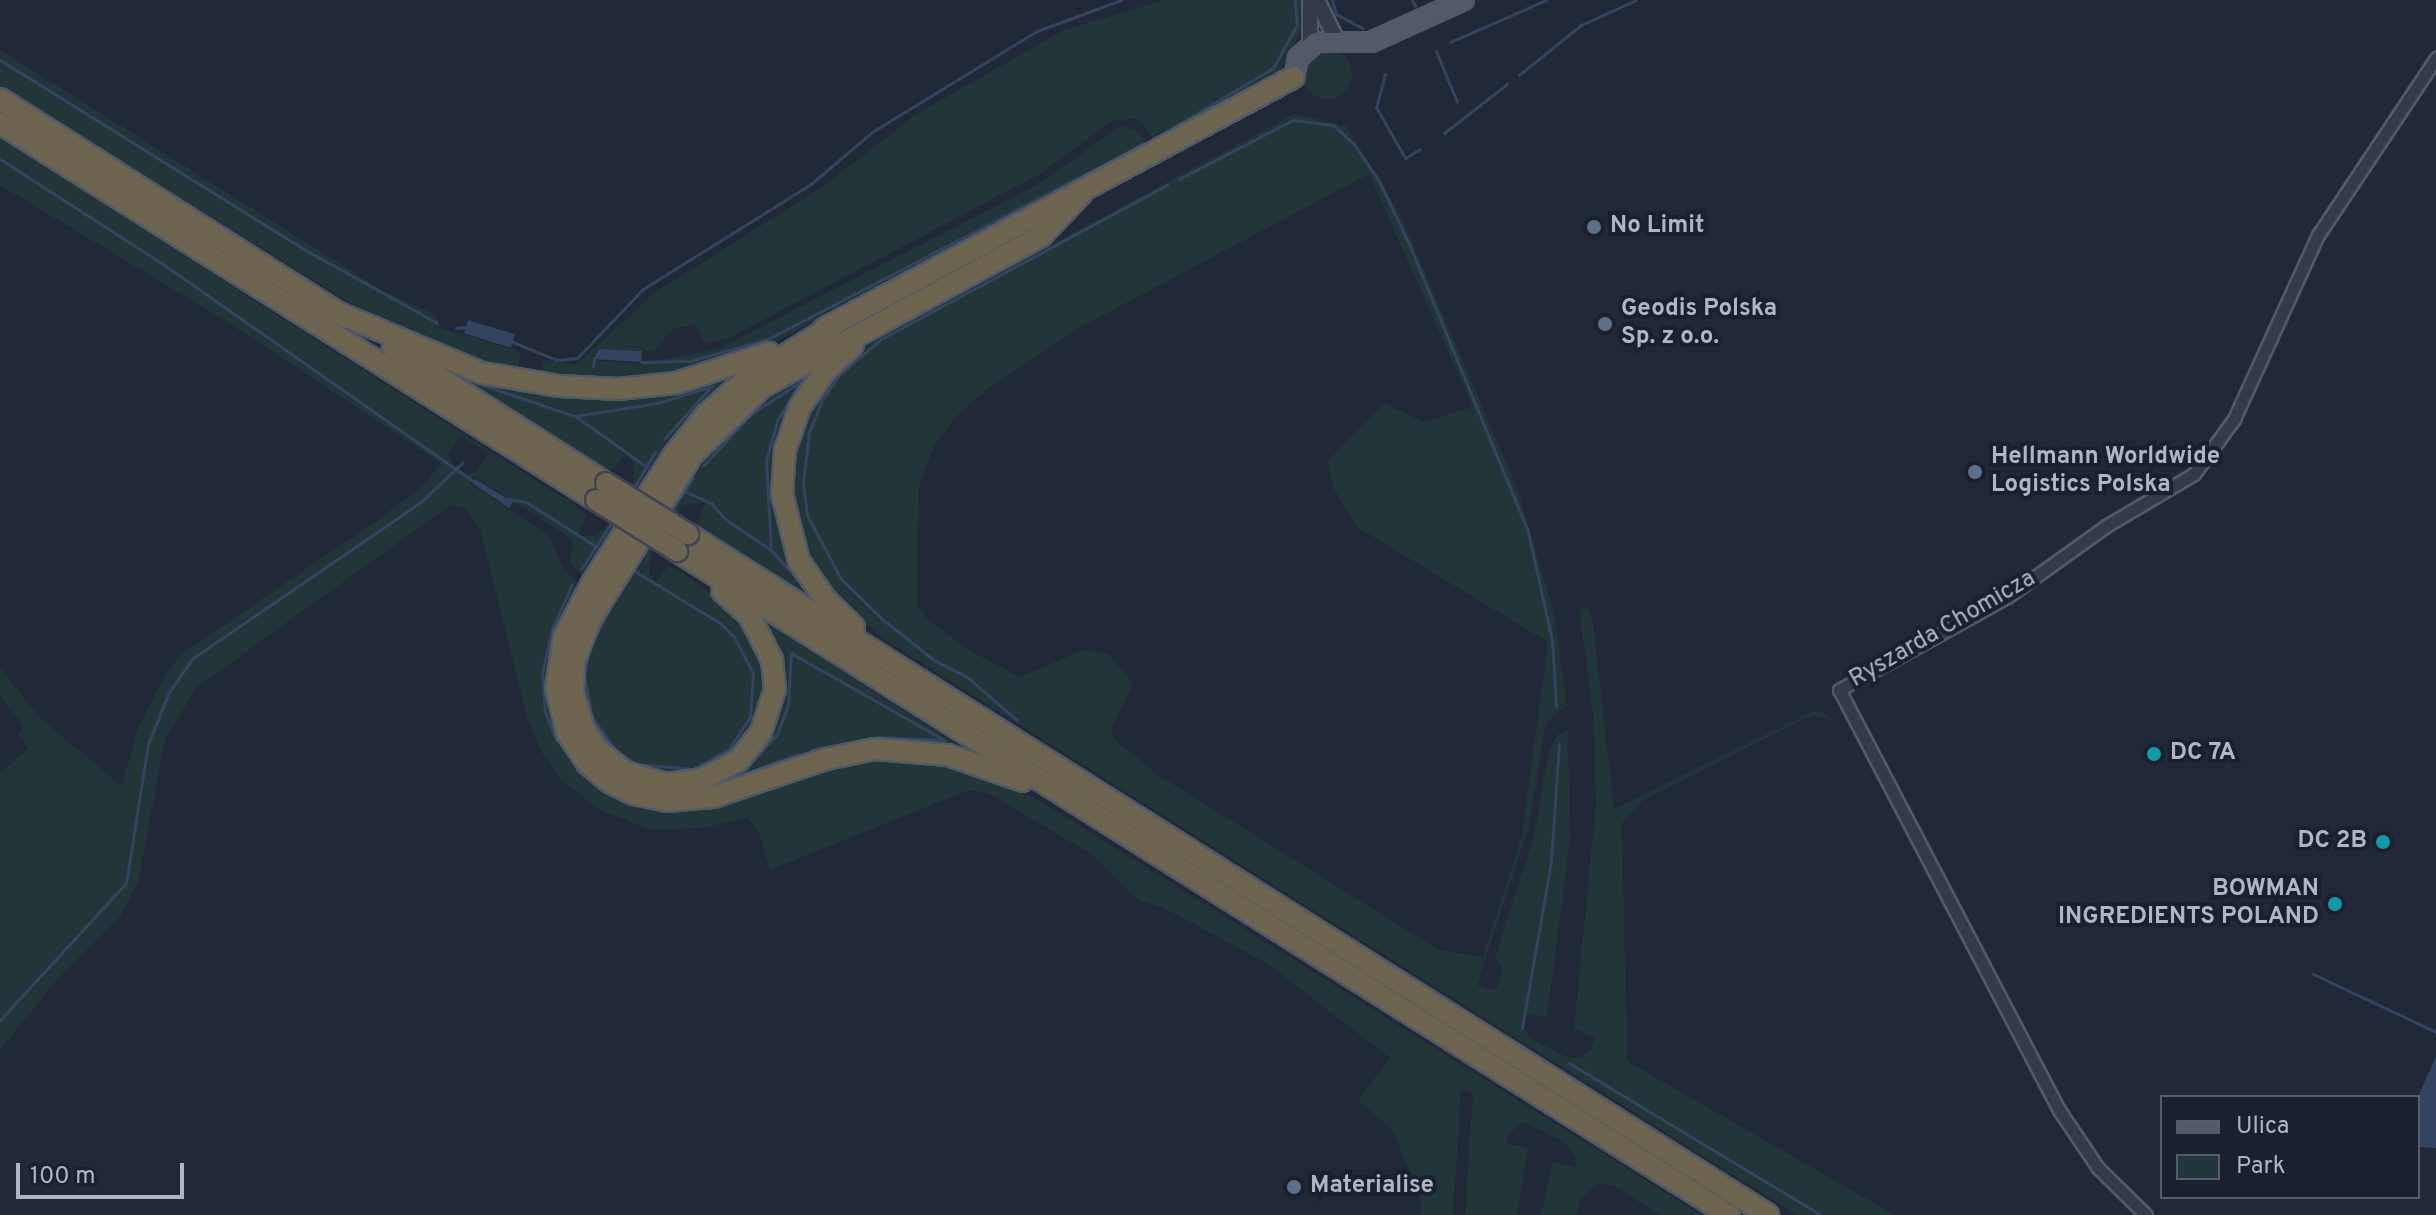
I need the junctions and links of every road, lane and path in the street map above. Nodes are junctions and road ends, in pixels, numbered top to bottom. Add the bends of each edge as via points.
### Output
1 (1310, 0) edge
2 (1317, 0) edge
3 (1464, 0) edge
4 (1337, 41) junction
5 (1310, 44) junction
6 (2436, 58) edge
7 (1294, 77) joint
8 (0, 99) edge
9 (0, 123) edge
10 (1082, 193) junction
11 (904, 310) junction
12 (336, 312) junction
13 (835, 324) junction
14 (601, 491) junction
15 (683, 543) junction
16 (998, 727) junction
17 (1075, 803) junction
18 (1729, 1215) edge
19 (1768, 1215) edge
20 (2146, 1215) edge

1 - 5 street
2 - 4 street
3 - 4 main road via 1371,42 1347,46
4 - 5 main road
5 - 7 main road via 1298,58
6 - 20 street, Ryszarda Chomicza via 2311,247 2234,419 2194,474 2106,526 2007,597 1839,690 2059,1110 2098,1168
7 - 10 highway
8 - 12 highway
9 - 14 highway
10 - 11 highway via 1041,236
10 - 13 highway
11 - 15 highway via 785,372 722,421 675,480 590,620 572,678 584,729 598,750 625,772 667,784 703,779 739,760 761,732 775,689 772,660 749,615
11 - 16 highway via 847,350 811,389 785,450 785,516 811,581 843,617
12 - 13 highway via 511,382 603,389 664,385 718,373
12 - 14 highway
13 - 17 highway via 744,381 706,415 674,455 585,594 564,637 556,688 567,733 600,775 648,798 713,797 853,752 899,749 976,762
14 - 15 highway, bridge
15 - 16 highway
15 - 17 highway
16 - 19 highway
17 - 18 highway

